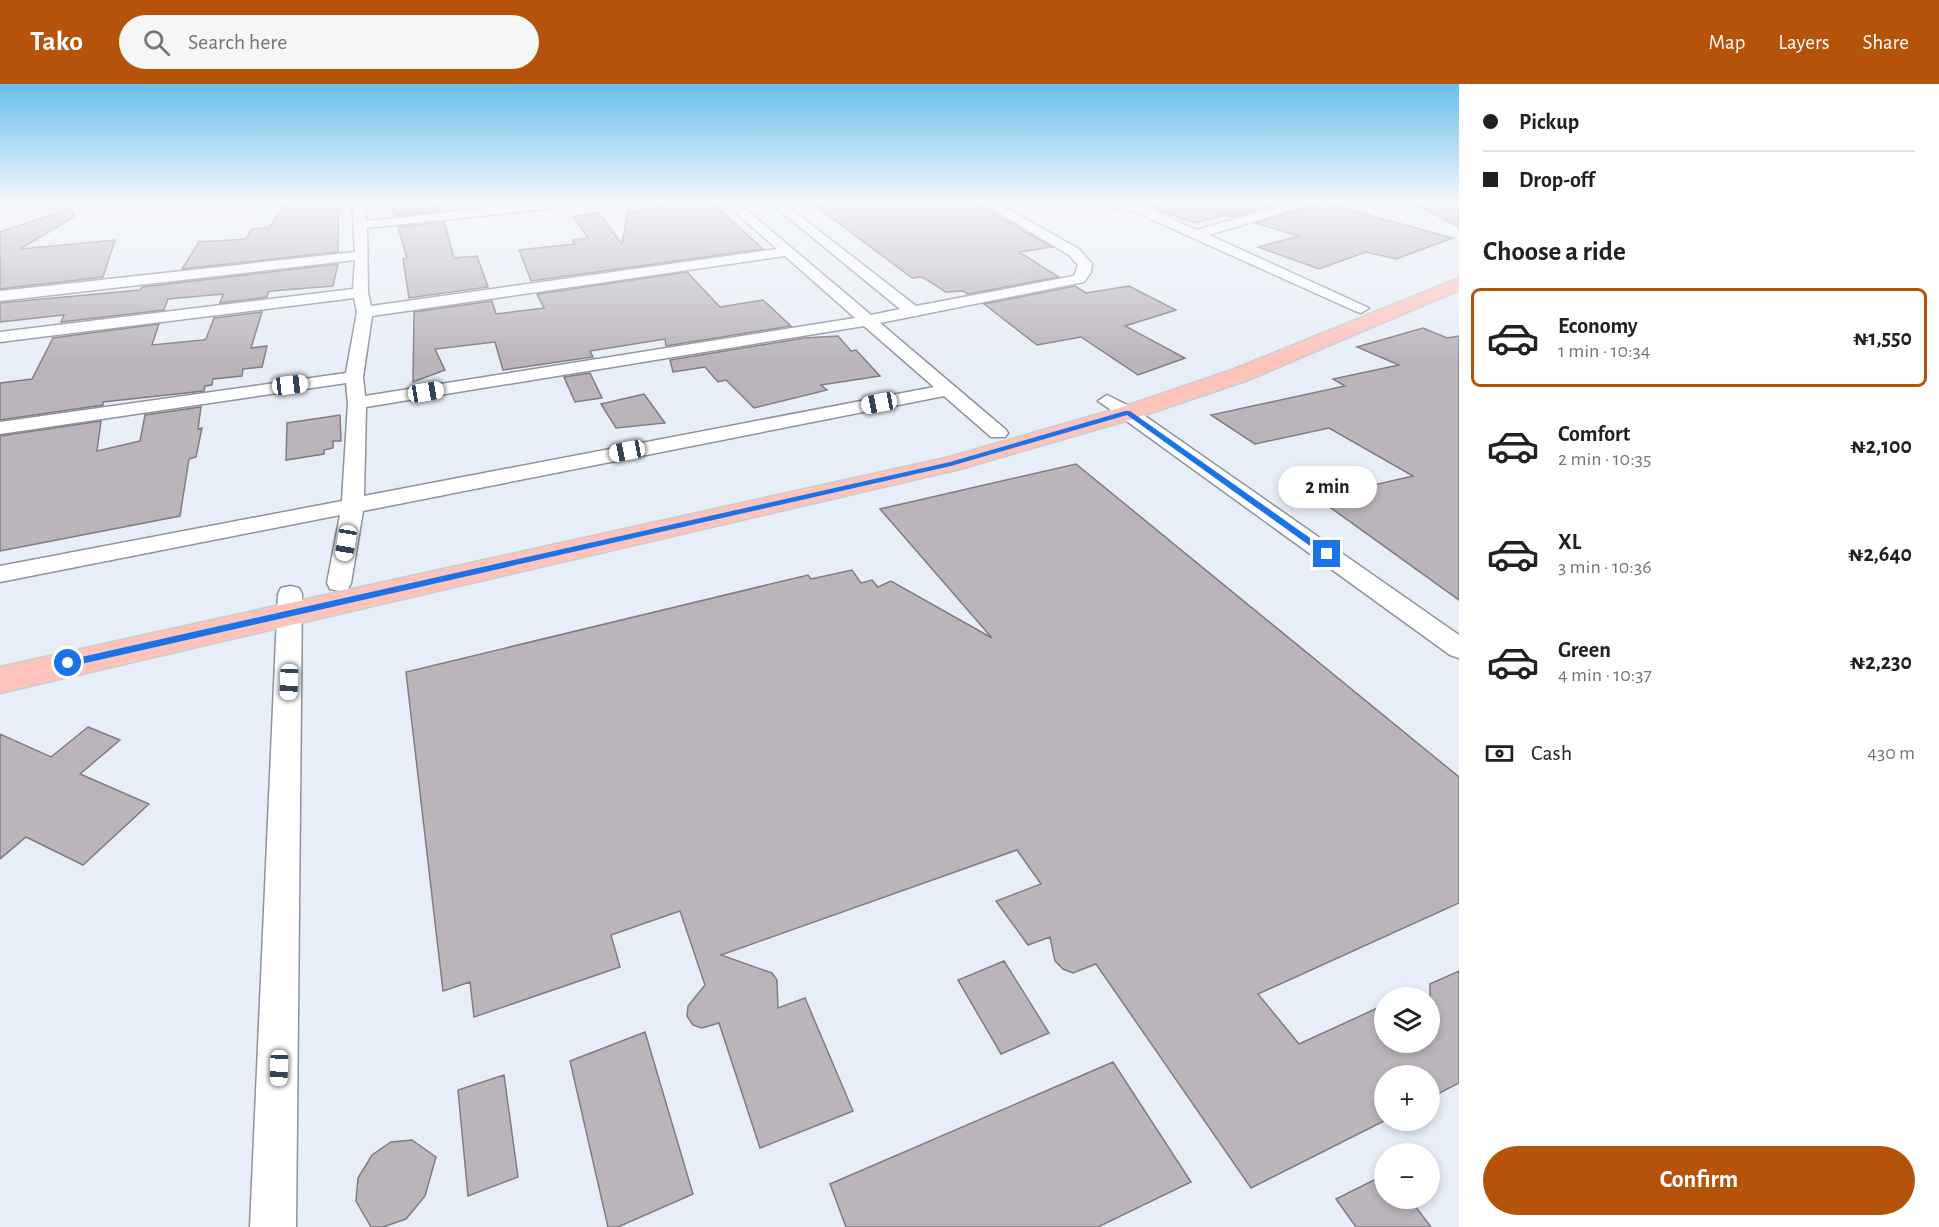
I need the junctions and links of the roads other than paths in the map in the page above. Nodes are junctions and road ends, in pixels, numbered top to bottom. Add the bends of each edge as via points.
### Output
1 (771, 254) edge
2 (790, 254) edge
3 (841, 254) edge
4 (1076, 254) edge
5 (1240, 254) edge
6 (362, 255) joint
7 (1459, 268) edge
8 (1459, 283) edge
9 (360, 293) junction
10 (0, 296) edge
11 (1361, 308) junction
12 (365, 312) junction
13 (913, 312) junction
14 (865, 321) junction
15 (0, 337) edge
16 (354, 377) junction
17 (948, 390) junction
18 (357, 403) junction
19 (1117, 407) junction
20 (0, 428) edge
21 (998, 433) junction
22 (353, 504) junction
23 (0, 574) edge
24 (339, 583) junction
25 (291, 604) junction
26 (1459, 648) edge
27 (0, 657) edge
28 (0, 680) edge
29 (273, 1227) edge

1 - 12 street
2 - 14 street
3 - 13 street
4 - 13 street via 1085,264 1079,279
5 - 11 street
6 - 9 street
6 - 10 street
7 - 11 main road
8 - 19 main road via 1240,375
9 - 12 street
9 - 15 street
11 - 19 main road via 1167,383
12 - 16 street
13 - 14 street
14 - 17 street
14 - 18 street
16 - 18 street
16 - 20 street
17 - 21 street
17 - 22 street
18 - 22 street
19 - 21 main road
19 - 25 main road via 951,464
19 - 26 street
21 - 24 main road
22 - 23 street
22 - 24 street
24 - 25 main road
25 - 27 main road
25 - 28 main road
25 - 29 street

